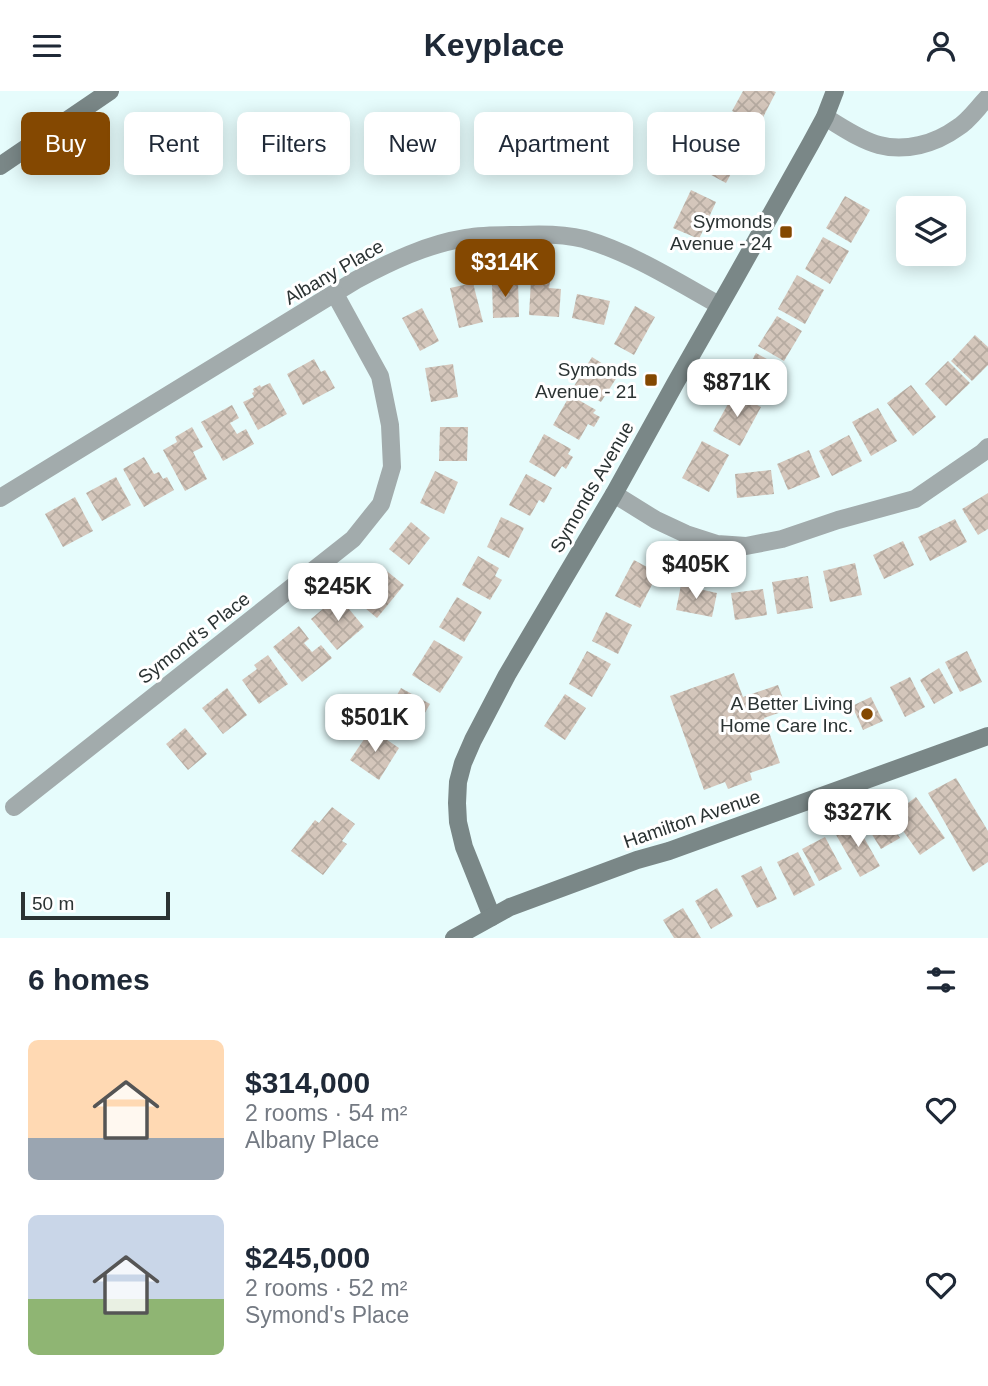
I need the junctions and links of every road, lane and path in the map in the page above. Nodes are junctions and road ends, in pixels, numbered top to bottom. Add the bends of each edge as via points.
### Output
1 (110, 91) edge
2 (835, 91) edge
3 (988, 97) edge
4 (825, 117) junction
5 (0, 166) edge
6 (335, 294) junction
7 (719, 305) junction
8 (988, 447) edge
9 (614, 495) junction
10 (0, 498) edge
11 (988, 736) edge
12 (14, 807) dead end
13 (492, 917) junction
14 (454, 938) edge

1 - 5 street
2 - 4 street, Symonds Avenue
3 - 4 street via 959,128 928,143 901,147 879,145
4 - 7 street, Symonds Avenue
6 - 7 street, Albany Place via 388,263 429,247 464,238 541,234 582,239 619,252
6 - 10 street, Albany Place
6 - 12 street, Symond's Place via 380,376 390,425 392,467 381,504 354,539
7 - 9 street, Symonds Avenue
8 - 9 street via 915,499 746,547 686,534
9 - 13 street, Symonds Avenue via 490,705 463,763 458,822
11 - 13 street, Hamilton Avenue via 637,860
13 - 14 street, Hamilton Avenue

